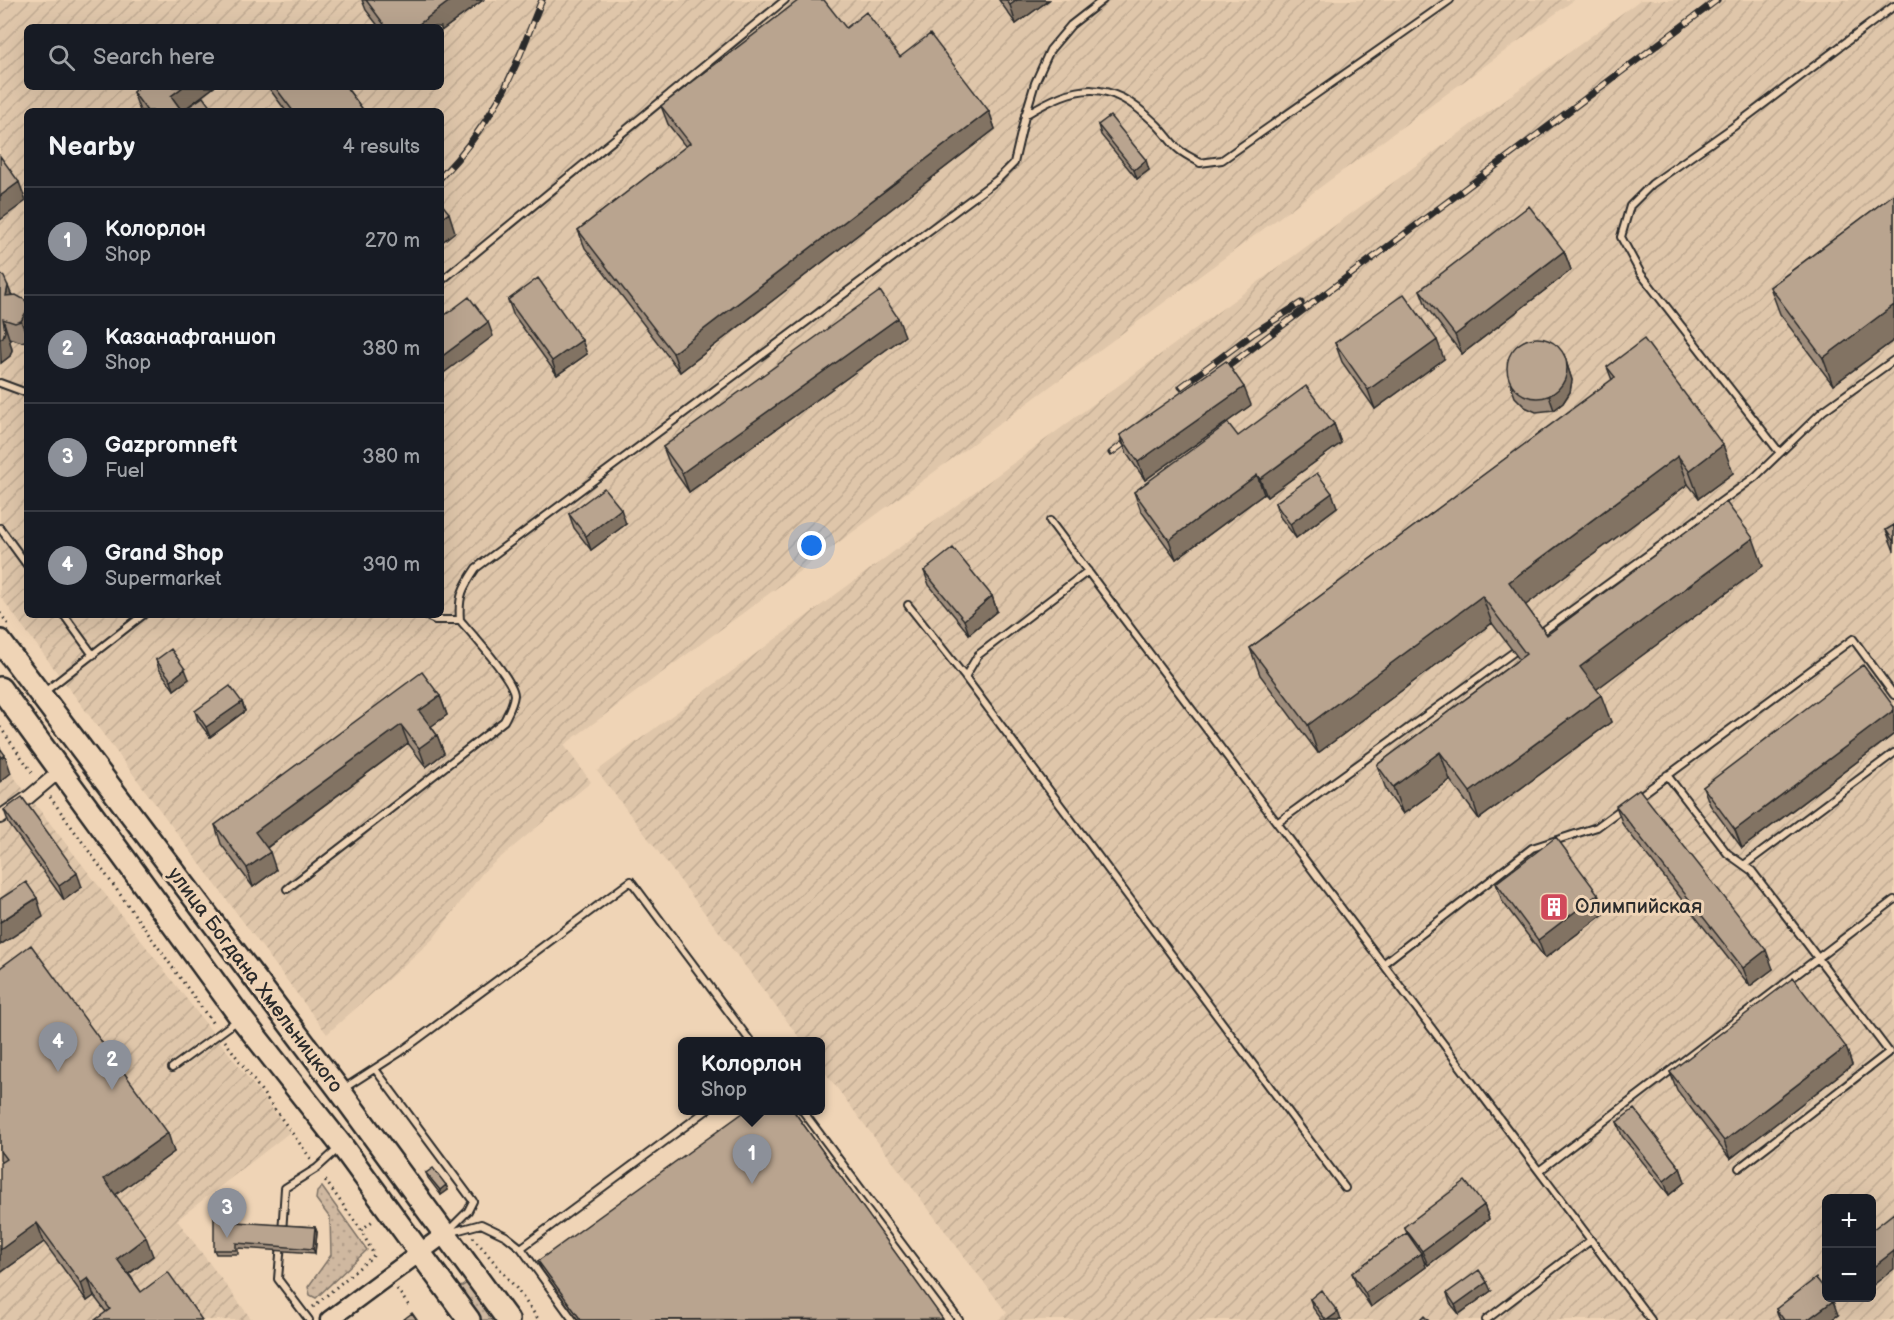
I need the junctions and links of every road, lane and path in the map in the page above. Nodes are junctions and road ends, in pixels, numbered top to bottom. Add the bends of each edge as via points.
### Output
1 (785, 0) edge
2 (1103, 0) edge
3 (1450, 0) edge
4 (1894, 6) edge
5 (1025, 116) junction
6 (444, 279) edge
7 (1894, 360) edge
8 (0, 383) edge
9 (24, 392) edge
10 (1780, 453) junction
11 (1050, 522) dead end
12 (0, 528) edge
13 (24, 561) edge
14 (1088, 572) junction
15 (908, 605) dead end
16 (66, 618) edge
17 (139, 618) edge
18 (431, 618) edge
19 (460, 620) junction
20 (1534, 638) edge
21 (0, 641) edge
22 (1525, 644) edge
23 (93, 655) junction
24 (965, 677) junction
25 (0, 688) edge
26 (1894, 695) edge
27 (40, 696) junction
28 (0, 727) edge
29 (1894, 753) edge
30 (61, 770) junction
31 (1667, 775) junction
32 (42, 786) junction
33 (0, 817) edge
34 (1277, 823) junction
35 (1744, 865) junction
36 (287, 889) dead end
37 (1894, 900) edge
38 (1817, 959) junction
39 (1383, 964) junction
40 (241, 1018) junction
41 (220, 1033) junction
42 (748, 1037) edge
43 (1892, 1050) edge
44 (172, 1068) dead end
45 (375, 1069) junction
46 (340, 1091) junction
47 (700, 1115) edge
48 (806, 1115) edge
49 (342, 1146) junction
50 (317, 1168) junction
51 (1739, 1168) dead end
52 (1539, 1171) junction
53 (1345, 1188) dead end
54 (445, 1234) junction
55 (1591, 1240) junction
56 (479, 1246) dead end
57 (521, 1248) junction
58 (419, 1253) junction
59 (307, 1317) edge
60 (329, 1320) edge
61 (469, 1320) edge
62 (508, 1320) edge
63 (539, 1320) edge
64 (573, 1320) edge
65 (959, 1320) edge
66 (1486, 1320) edge
67 (1651, 1320) edge

1 - 6 lane
2 - 5 lane via 1071,25 1050,50
3 - 5 lane via 1222,160 1200,163 1177,148 1156,123 1126,99 1094,89 1074,91
4 - 10 lane via 1652,184 1630,206 1621,237 1641,274
5 - 19 lane via 1014,163 997,180 476,568 463,588
7 - 10 lane via 1823,411
8 - 9 lane
10 - 20 lane via 1755,477
11 - 14 lane
12 - 13 lane
14 - 24 lane via 978,655
14 - 34 lane
15 - 24 lane
16 - 23 lane
17 - 23 lane
18 - 19 lane
19 - 36 lane via 509,681 514,693 504,722
21 - 27 highway, улица Богдана Хмельницкого
22 - 34 lane
23 - 27 lane
24 - 53 lane
25 - 30 highway, улица Богдана Хмельницкого
26 - 31 lane via 1853,639
27 - 46 highway, улица Богдана Хмельницкого
28 - 32 path
29 - 35 lane
30 - 32 street
30 - 40 highway, улица Богдана Хмельницкого
31 - 35 lane via 1727,853
31 - 39 lane via 1597,827 1532,848
32 - 33 street
32 - 41 path
34 - 39 lane
35 - 38 lane
37 - 38 lane
38 - 43 lane
38 - 52 lane
39 - 52 lane
40 - 41 lane
40 - 49 highway, улица Богдана Хмельницкого
41 - 44 lane
41 - 50 path
42 - 45 lane via 631,880
43 - 51 lane
45 - 46 lane
45 - 54 lane via 473,1201
46 - 54 highway, улица Богдана Хмельницкого
47 - 57 lane
48 - 65 lane
49 - 50 lane
49 - 58 highway, улица Богдана Хмельницкого
50 - 59 lane via 285,1188 278,1279
50 - 59 path via 374,1255
52 - 55 lane
54 - 57 lane via 481,1224 507,1236
54 - 58 street
54 - 62 highway, улица Богдана Хмельницкого
55 - 66 lane
55 - 67 lane
56 - 63 path
57 - 64 lane
58 - 60 street
58 - 61 highway, улица Богдана Хмельницкого

